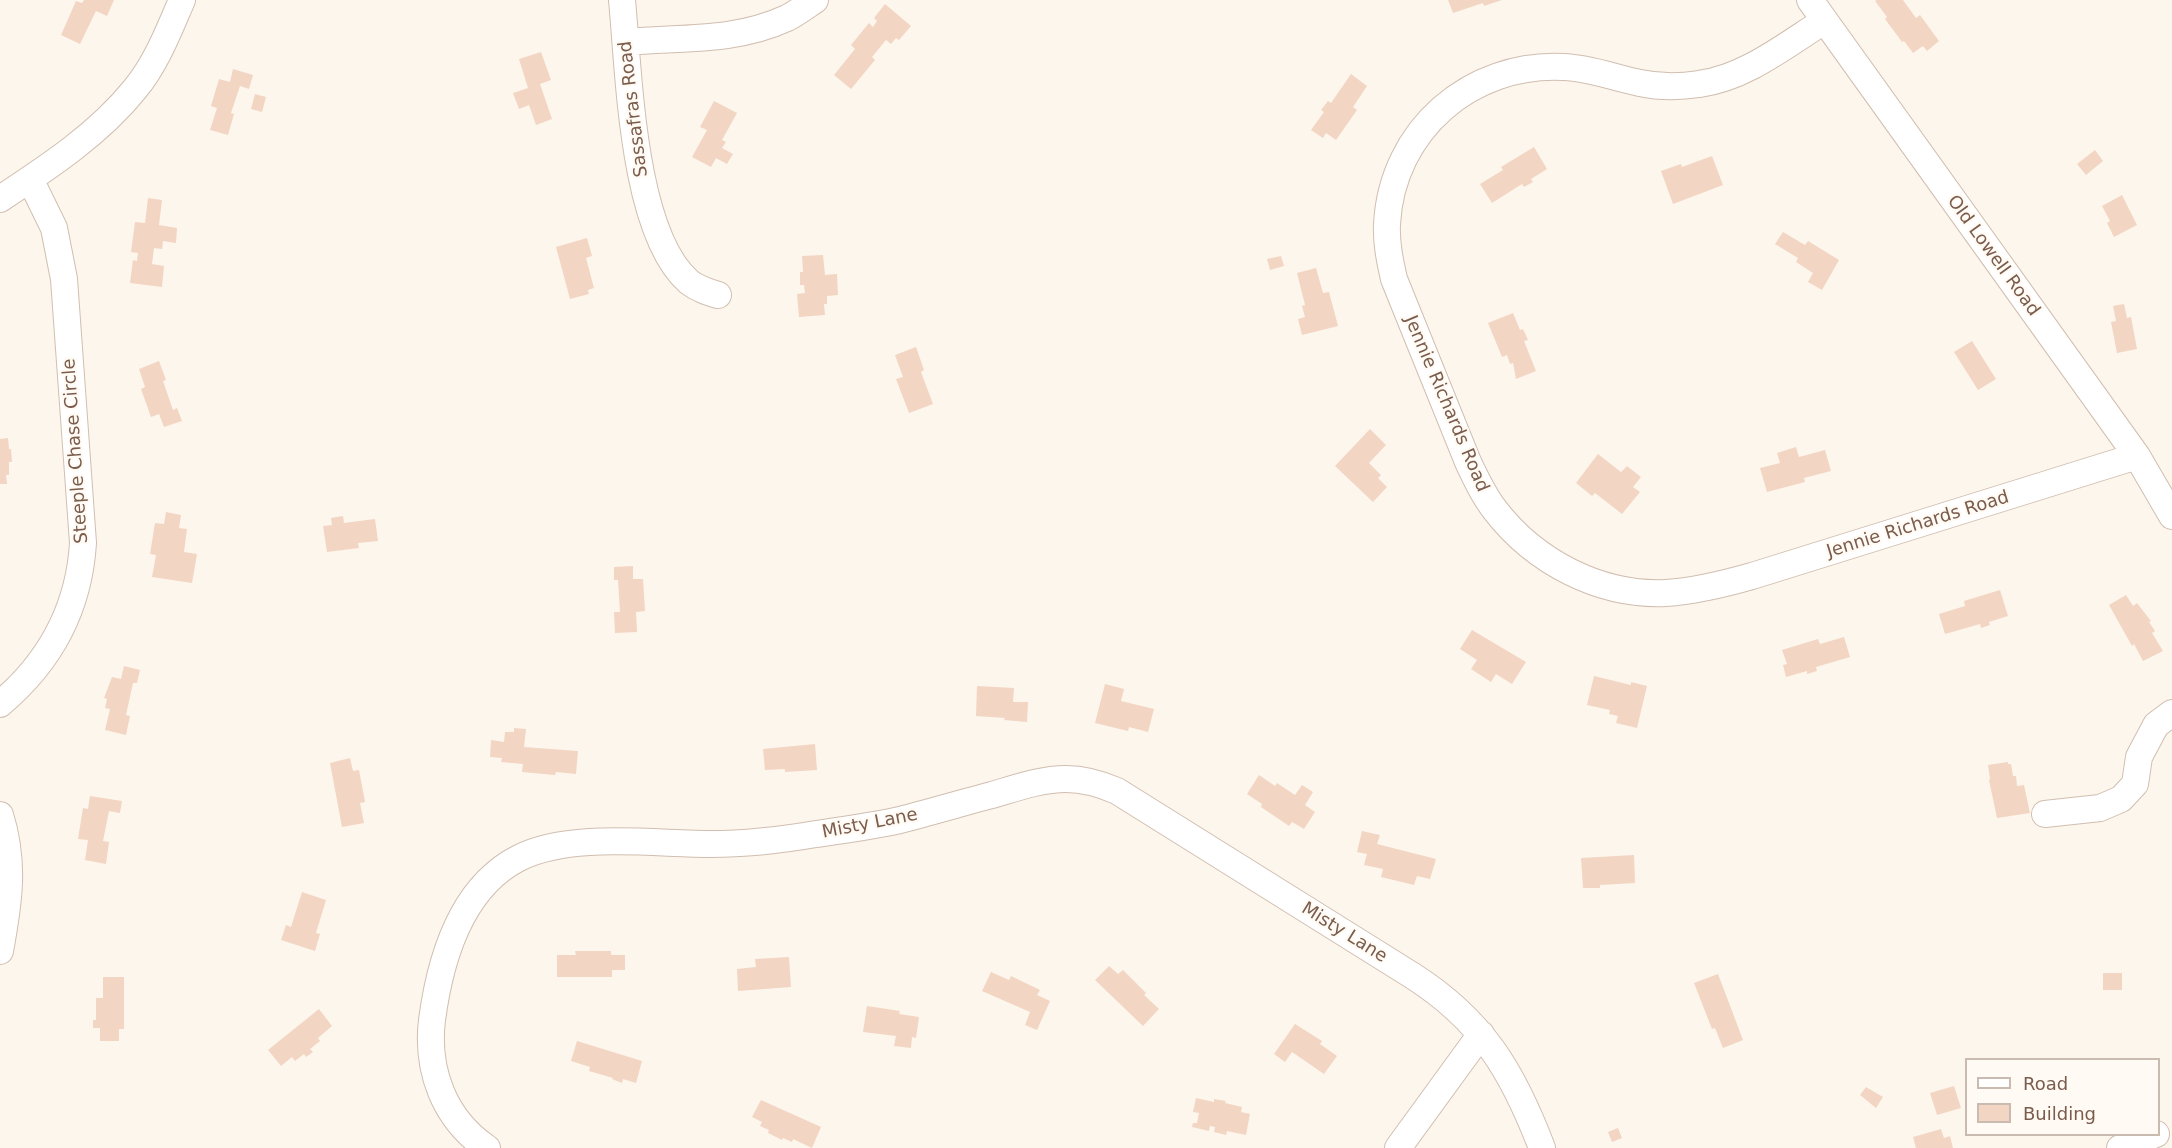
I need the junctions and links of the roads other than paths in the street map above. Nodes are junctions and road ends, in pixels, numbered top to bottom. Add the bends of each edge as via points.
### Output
1 (182, 0) edge
2 (622, 0) edge
3 (815, 0) edge
4 (1817, 10) edge
5 (626, 42) junction
6 (30, 179) junction
7 (0, 200) edge
8 (718, 295) dead end
9 (2137, 456) junction
10 (2172, 516) edge
11 (0, 704) edge
12 (2172, 713) edge
13 (2045, 814) dead end
14 (0, 815) edge
15 (0, 951) edge
16 (1481, 1034) junction
17 (2152, 1136) edge
18 (487, 1148) edge
19 (1398, 1148) edge
20 (1542, 1148) edge
21 (2120, 1148) edge

1 - 6 street via 136,88 90,134
2 - 5 street, Sassafras Road
3 - 5 street via 789,17 755,30 707,39
4 - 9 street, Old Lowell Road
4 - 9 street, Jennie Richards Road via 1739,72 1702,84 1642,84 1566,67 1513,71 1488,79 1443,107 1414,141 1397,173 1390,199 1388,252 1403,303 1468,462 1494,509 1533,549 1564,569 1608,586 1664,593 1752,576
5 - 8 street, Sassafras Road via 634,132 650,208 675,266 690,282
6 - 7 street
6 - 11 street, Steeple Chase Circle via 54,228 63,270 82,557 77,587 62,629 31,673
9 - 10 street, Old Lowell Road
12 - 13 street via 2156,725 2139,757 2134,784 2121,799 2100,808
14 - 15 street via 10,860
16 - 18 street, Misty Lane via 1466,1017 1421,982 1117,791 1066,779 1046,781 897,820 825,833 739,843 580,843 534,852 504,868 473,898 460,919 441,970 430,1049 440,1095 468,1133
16 - 19 street
16 - 20 street, Misty Lane via 1516,1087
17 - 21 street

